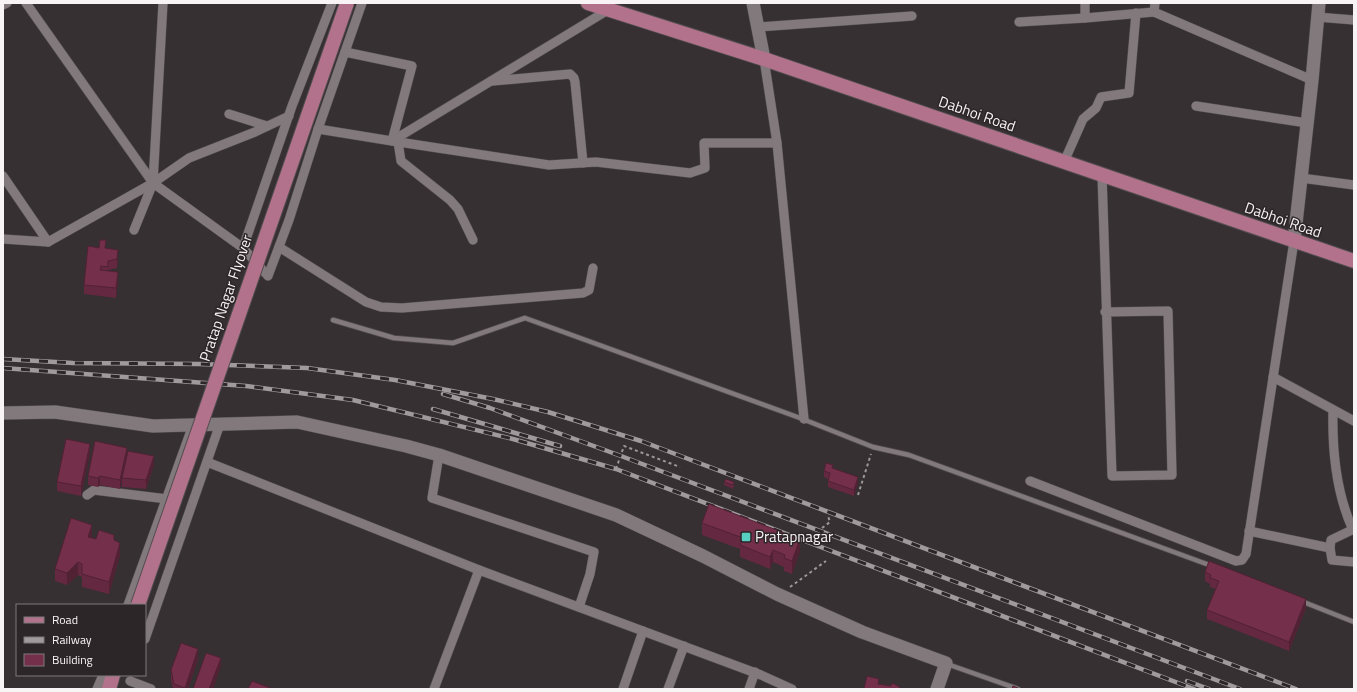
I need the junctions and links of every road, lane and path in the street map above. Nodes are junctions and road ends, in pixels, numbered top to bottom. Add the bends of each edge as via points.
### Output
1 (7, 3) edge
2 (26, 3) edge
3 (163, 3) edge
4 (332, 3) edge
5 (347, 3) edge
6 (362, 3) edge
7 (588, 3) edge
8 (753, 3) edge
9 (1085, 3) edge
10 (1319, 3) edge
11 (3, 5) edge
12 (1155, 7) edge
13 (608, 10) junction
14 (1136, 13) junction
15 (912, 16) dead end
16 (1317, 17) junction
17 (1085, 18) junction
18 (1354, 20) edge
19 (1019, 22) dead end
20 (759, 27) junction
21 (345, 52) junction
22 (764, 59) junction
23 (1312, 80) junction
24 (490, 81) junction
25 (1196, 106) dead end
26 (229, 114) dead end
27 (289, 116) junction
28 (1307, 122) junction
29 (267, 126) junction
30 (318, 129) junction
31 (395, 141) junction
32 (777, 143) junction
33 (1064, 162) junction
34 (583, 163) junction
35 (1102, 175) junction
36 (3, 176) edge
37 (1301, 178) junction
38 (153, 183) junction
39 (1354, 185) edge
40 (134, 230) dead end
41 (3, 239) edge
42 (473, 240) dead end
43 (1294, 241) junction
44 (48, 242) junction
45 (279, 247) junction
46 (243, 248) junction
47 (1354, 261) edge
48 (593, 268) dead end
49 (1106, 312) junction
50 (333, 320) dead end
51 (1273, 377) junction
52 (1333, 410) junction
53 (3, 413) edge
54 (804, 419) junction
55 (1354, 421) edge
56 (220, 424) junction
57 (193, 425) junction
58 (873, 447) junction
59 (439, 455) junction
60 (207, 462) junction
61 (680, 467) dead end
62 (616, 469) dead end
63 (1030, 481) dead end
64 (87, 495) dead end
65 (858, 495) dead end
66 (167, 499) junction
67 (828, 516) dead end
68 (822, 528) dead end
69 (1353, 530) edge
70 (1249, 531) junction
71 (1330, 548) junction
72 (826, 561) dead end
73 (1354, 562) edge
74 (1219, 569) edge
75 (478, 570) junction
76 (780, 595) junction
77 (1297, 600) edge
78 (128, 604) edge
79 (138, 604) edge
80 (579, 607) junction
81 (1354, 622) edge
82 (643, 631) junction
83 (146, 635) edge
84 (684, 646) junction
85 (946, 663) junction
86 (755, 672) junction
87 (102, 676) edge
88 (114, 676) edge
89 (130, 682) edge
90 (97, 689) edge
91 (109, 689) edge
92 (151, 689) edge
93 (434, 689) edge
94 (623, 689) edge
95 (668, 689) edge
96 (749, 689) edge
97 (792, 689) edge
98 (937, 689) edge
99 (1018, 689) edge

1 - 11 street
2 - 38 street
3 - 38 street
4 - 27 street
5 - 79 main road, Pratap Nagar Flyover, bridge
6 - 21 street
7 - 13 main road, Dabhoi Road
8 - 20 street
9 - 17 street
10 - 16 street
12 - 14 street
12 - 23 street
13 - 22 main road, Dabhoi Road
13 - 24 street
14 - 17 street
14 - 33 street via 1129,93 1101,97 1096,108 1083,119
15 - 20 street
16 - 18 street
16 - 23 street
17 - 19 street
20 - 22 street
21 - 30 street
21 - 31 street via 412,66
22 - 32 street
22 - 33 main road, Dabhoi Road
23 - 28 street
24 - 31 street
24 - 34 street via 570,74 575,82
25 - 28 street
26 - 29 street
27 - 29 street
27 - 46 street
28 - 37 street
29 - 38 street via 189,158
30 - 31 street
30 - 45 street
31 - 34 street via 549,165
31 - 42 street via 401,161 450,200
32 - 34 street via 704,143 706,168 690,173 596,162
32 - 54 street
33 - 35 main road, Dabhoi Road
35 - 43 main road, Dabhoi Road
35 - 49 street
36 - 44 street
37 - 39 street
37 - 43 street
38 - 40 street
38 - 44 street
38 - 46 street
41 - 44 street
43 - 47 main road, Dabhoi Road
43 - 51 street
45 - 46 street via 268,276
45 - 48 street via 366,302 402,308 583,293 589,290
49 - 49 street via 1168,311 1172,475 1112,476
50 - 54 lane via 394,338 453,343 525,318
51 - 52 street
51 - 70 street
52 - 55 street
52 - 69 street via 1334,450 1339,489 1345,513
53 - 57 street via 55,412 153,426
54 - 58 lane
56 - 57 street
56 - 59 street via 297,422
56 - 60 street
57 - 66 street
58 - 65 path
58 - 74 lane via 909,455
59 - 76 street via 616,515
59 - 80 street via 432,498 594,552
60 - 75 street
60 - 83 street
61 - 62 path via 624,446
63 - 70 street via 1236,561 1242,560 1246,554
64 - 66 street via 94,490
66 - 78 street
67 - 68 path via 830,522
69 - 71 street via 1331,540
70 - 71 street
71 - 73 street via 1332,560
72 - 76 path
75 - 80 street
75 - 93 street
76 - 85 street via 862,632
77 - 81 lane
80 - 82 street
82 - 84 street
82 - 94 street
84 - 86 street
84 - 95 street
85 - 98 street
85 - 99 lane
86 - 96 street
86 - 97 street
87 - 90 street
88 - 91 main road
89 - 92 street

